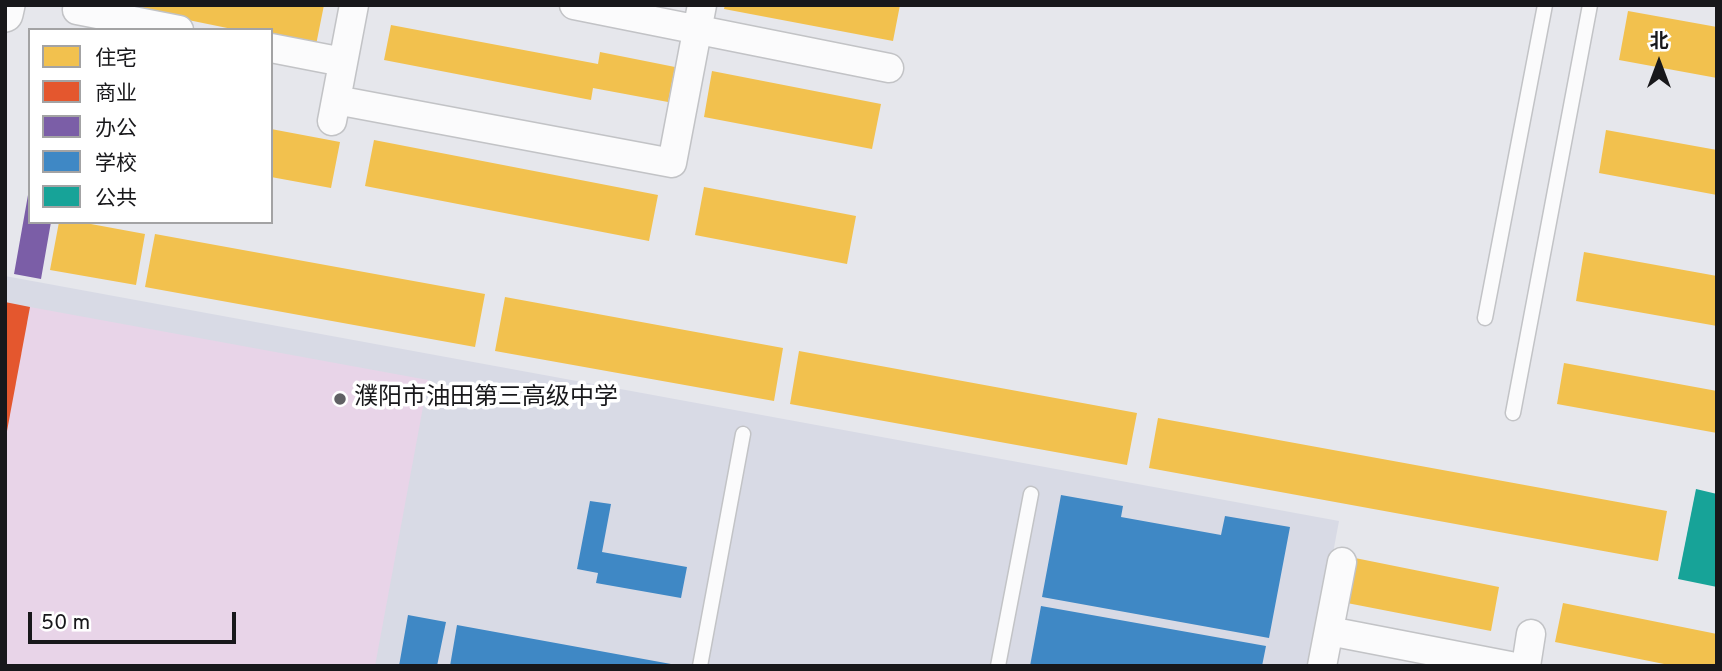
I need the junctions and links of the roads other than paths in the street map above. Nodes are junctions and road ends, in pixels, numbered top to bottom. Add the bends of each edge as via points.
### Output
1 (7, 5) edge
2 (354, 5) edge
3 (574, 5) edge
4 (1545, 5) edge
5 (1590, 5) edge
6 (76, 10) dead end
7 (5, 14) edge
8 (700, 17) edge
9 (168, 28) edge
10 (273, 48) edge
11 (343, 62) junction
12 (890, 68) dead end
13 (1485, 318) dead end
14 (1513, 413) dead end
15 (743, 434) dead end
16 (1031, 494) dead end
17 (1342, 562) dead end
18 (1329, 631) junction
19 (1531, 634) dead end
20 (700, 666) edge
21 (998, 666) edge
22 (1322, 666) edge
23 (1510, 666) edge
24 (1526, 666) edge

1 - 7 street
2 - 11 street
3 - 8 street
4 - 13 lane
5 - 14 lane
6 - 9 street
8 - 11 street via 672,163 334,110
8 - 12 street
10 - 11 street
15 - 20 lane
16 - 21 lane
17 - 18 street
18 - 22 street
18 - 23 street
19 - 24 street

